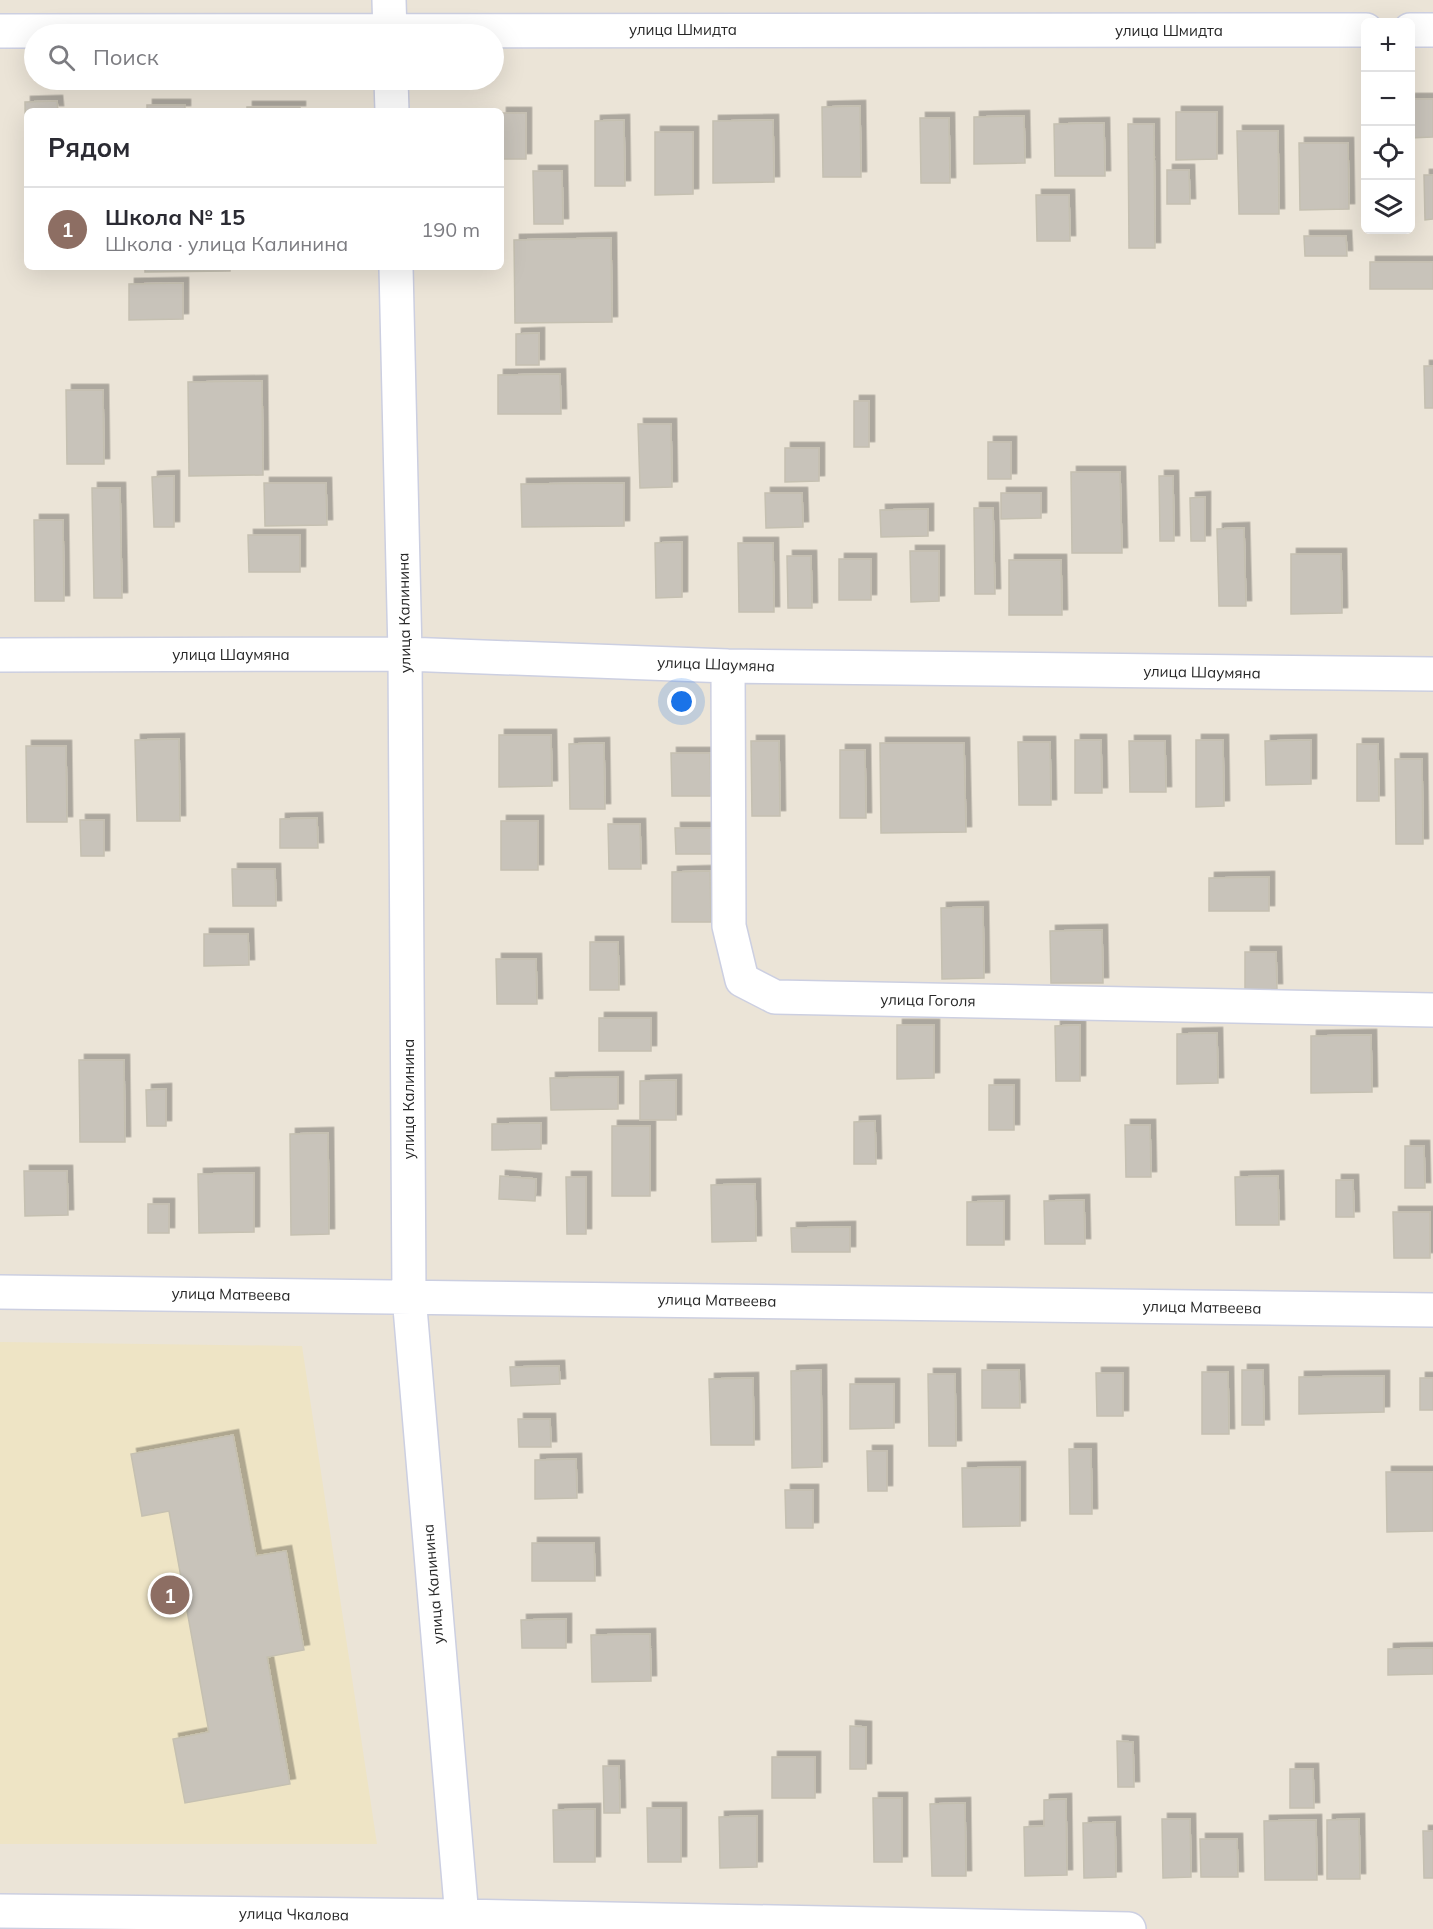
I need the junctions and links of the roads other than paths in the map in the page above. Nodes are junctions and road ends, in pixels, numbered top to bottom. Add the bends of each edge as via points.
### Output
1 (390, 21) edge
2 (273, 24) edge
3 (24, 30) edge
4 (1361, 30) edge
5 (1415, 30) edge
6 (1433, 30) edge
7 (0, 31) edge
8 (391, 90) edge
9 (392, 108) edge
10 (396, 270) edge
11 (405, 654) junction
12 (0, 655) edge
13 (728, 666) junction
14 (1433, 674) edge
15 (1433, 1010) edge
16 (0, 1292) edge
17 (409, 1296) junction
18 (1433, 1311) edge
19 (0, 1911) edge
20 (462, 1923) edge
21 (1129, 1929) edge

1 - 2 street, улица Шмидта
1 - 4 street, улица Шмидта
3 - 7 street, улица Шмидта
5 - 6 street
8 - 9 street
10 - 11 street, улица Калинина
11 - 12 street, улица Шаумяна
11 - 13 street, улица Шаумяна
11 - 17 street, улица Калинина
13 - 14 street, улица Шаумяна
13 - 15 street, улица Гоголя via 729,926 742,980 775,997
16 - 17 street, улица Матвеева
17 - 18 street, улица Матвеева
17 - 20 street, улица Калинина
19 - 20 street, улица Чкалова
20 - 21 street, улица Чкалова

